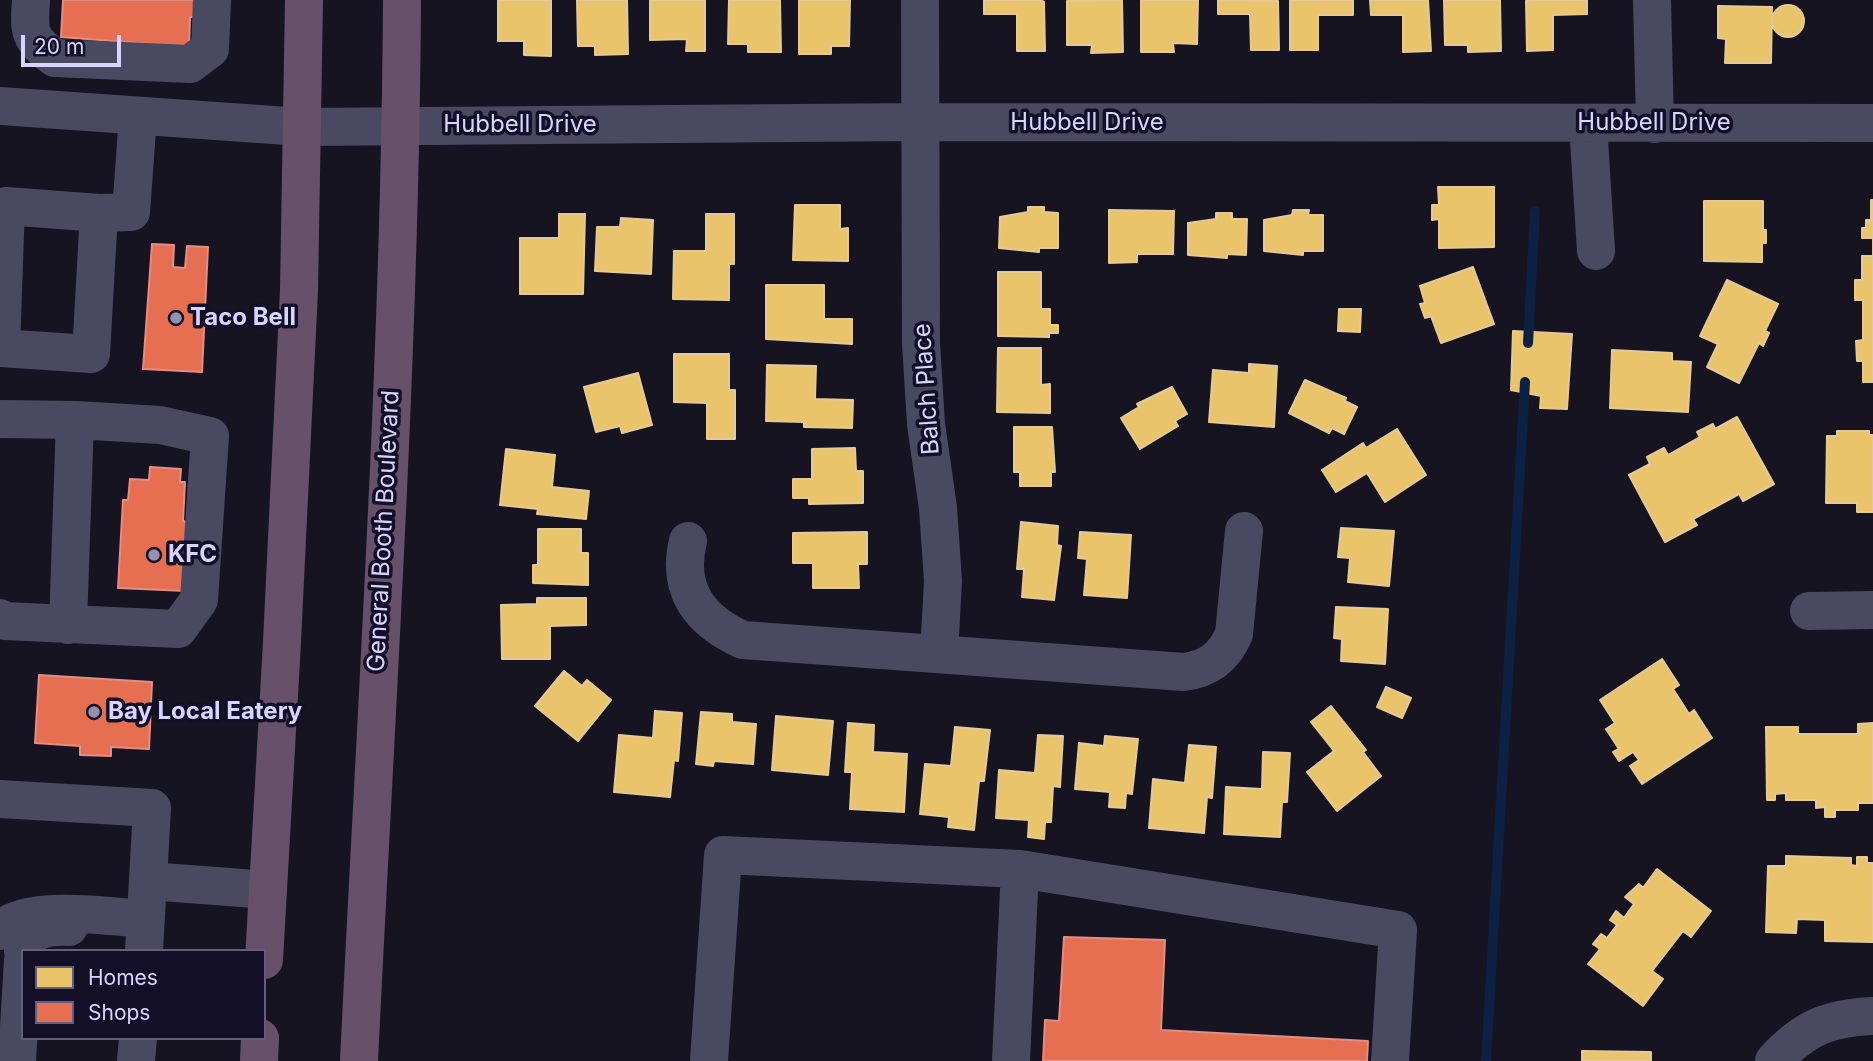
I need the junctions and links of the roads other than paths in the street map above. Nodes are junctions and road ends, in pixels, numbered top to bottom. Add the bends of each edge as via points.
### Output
1 (31, 0) edge
2 (212, 0) edge
3 (304, 0) edge
4 (401, 0) edge
5 (920, 0) edge
6 (1652, 0) edge
7 (0, 106) edge
8 (138, 116) junction
9 (920, 122) junction
10 (1873, 123) edge
11 (1588, 124) junction
12 (1655, 124) junction
13 (401, 126) junction
14 (302, 127) junction
15 (99, 213) junction
16 (1596, 251) dead end
17 (1, 348) edge
18 (0, 419) edge
19 (75, 419) junction
20 (1244, 531) dead end
21 (688, 541) dead end
22 (1873, 610) edge
23 (1809, 611) dead end
24 (0, 618) edge
25 (68, 625) junction
26 (939, 654) junction
27 (0, 799) edge
28 (1020, 869) junction
29 (149, 881) junction
30 (268, 890) junction
31 (0, 931) edge
32 (145, 934) edge
33 (23, 949) edge
34 (265, 949) edge
35 (21, 994) edge
36 (1873, 1016) edge
37 (138, 1040) edge
38 (260, 1040) edge
39 (17, 1061) edge
40 (136, 1061) edge
41 (259, 1061) edge
42 (359, 1061) edge
43 (709, 1061) edge
44 (1011, 1061) edge
45 (1390, 1061) edge
46 (1773, 1061) edge

1 - 2 street via 29,31 37,45 55,58 190,64 210,49
3 - 14 highway
4 - 13 highway, General Booth Boulevard
5 - 9 street, Balch Place
6 - 12 street
7 - 8 street, Hubbell Drive
8 - 14 street, Hubbell Drive
8 - 15 street via 131,212
9 - 11 street, Hubbell Drive
9 - 13 street, Hubbell Drive
9 - 26 street, Balch Place via 921,343 943,569
10 - 12 street, Hubbell Drive
11 - 12 street, Hubbell Drive
11 - 16 street
13 - 14 street, Hubbell Drive
13 - 42 highway, General Booth Boulevard
14 - 30 highway via 299,290
15 - 17 street via 92,354
15 - 17 street via 6,206
18 - 19 street
19 - 25 street
19 - 25 street via 160,425 210,436 199,600 178,629
20 - 26 street via 1234,634 1217,661 1195,671
21 - 26 street via 684,571 689,591 701,612 720,630 743,640
22 - 23 street
24 - 25 street
27 - 29 street via 152,808
28 - 43 street via 723,855
28 - 44 street
28 - 45 street via 1398,930
29 - 30 street
29 - 32 street
30 - 34 highway
31 - 32 street via 20,917 41,914
32 - 33 street via 49,926
35 - 39 street
36 - 46 street via 1845,1017 1817,1026 1791,1042
37 - 40 street
38 - 41 highway

